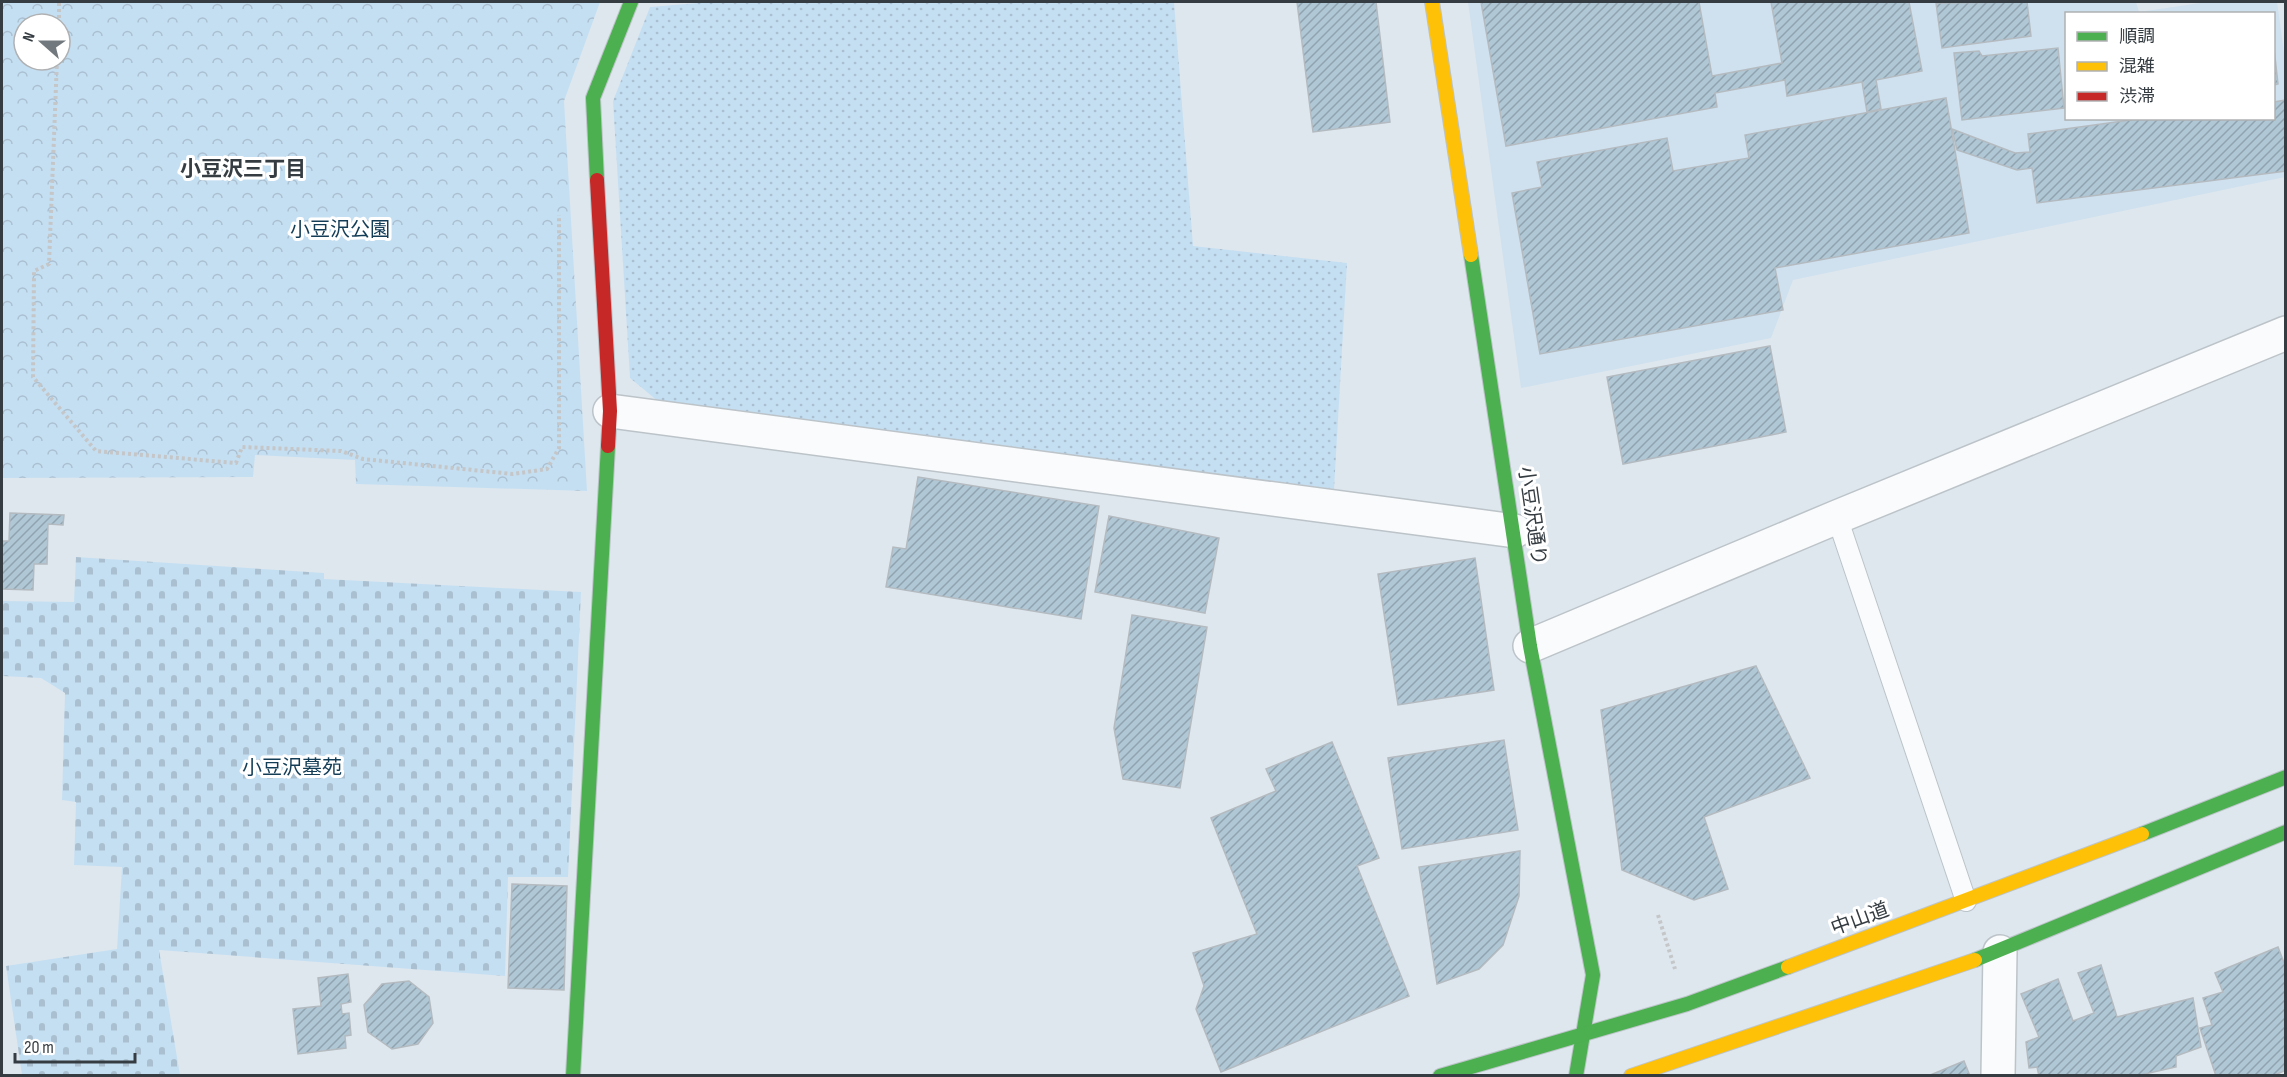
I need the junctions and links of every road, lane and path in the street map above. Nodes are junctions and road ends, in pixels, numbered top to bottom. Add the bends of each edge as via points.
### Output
1 (631, 2) edge
2 (1432, 2) edge
3 (57, 72) edge
4 (559, 210) dead end
5 (2286, 333) edge
6 (610, 411) junction
7 (1837, 517) junction
8 (1515, 531) junction
9 (1530, 646) junction
10 (2286, 777) edge
11 (2286, 832) edge
12 (1966, 900) junction
13 (1658, 915) dead end
14 (2001, 952) junction
15 (1676, 970) dead end
16 (1585, 1036) junction
17 (573, 1076) edge
18 (1440, 1076) edge
19 (1576, 1076) edge
20 (1631, 1076) edge
21 (1998, 1076) edge

1 - 6 main road via 593,98
2 - 8 main road, 小豆沢通り
3 - 4 path via 49,264 34,271 33,377 96,451 236,463 242,447 330,450 363,459 513,474 547,469 559,448
5 - 7 street
6 - 8 street
6 - 17 main road
7 - 9 street
7 - 12 lane
8 - 9 main road, 小豆沢通り
9 - 16 main road, 小豆沢通り via 1593,975
10 - 12 main road, 中山道
11 - 14 main road
12 - 16 main road, 中山道 via 1687,1004
13 - 15 path
14 - 20 main road
14 - 21 street
16 - 18 main road, 中山道
16 - 19 main road, 小豆沢通り

